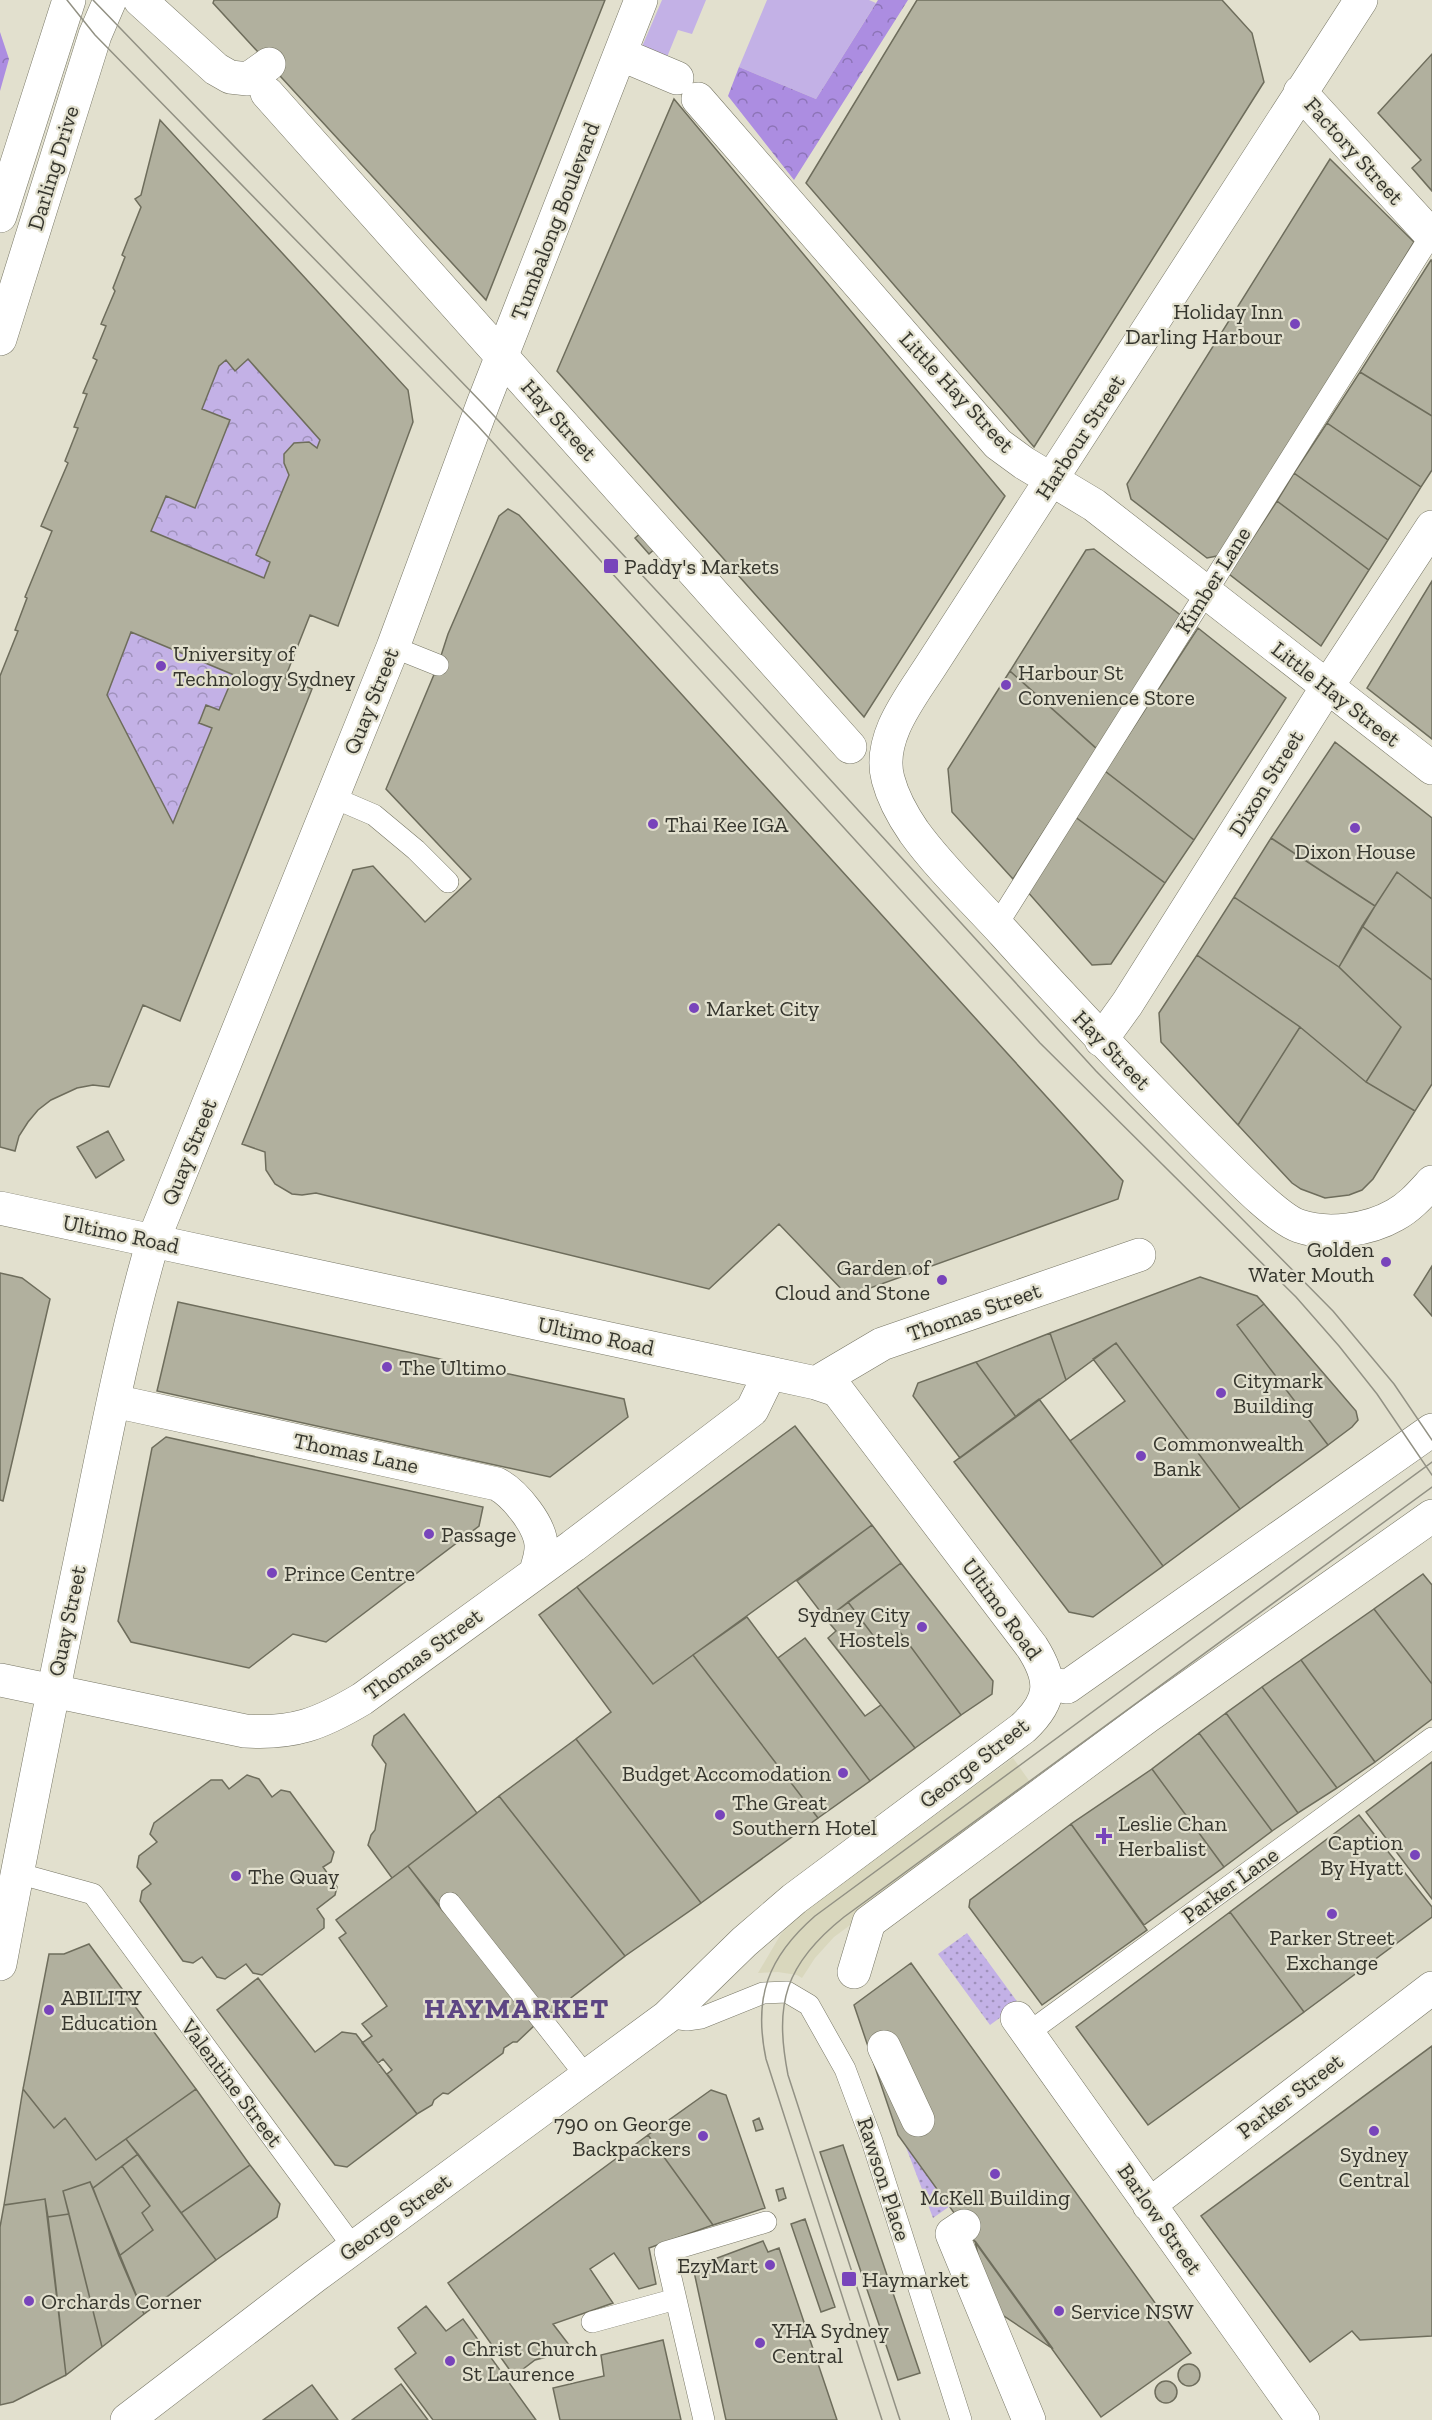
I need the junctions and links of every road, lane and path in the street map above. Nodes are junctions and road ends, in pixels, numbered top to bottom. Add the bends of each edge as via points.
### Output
1 (69, 0) edge
2 (110, 0) edge
3 (140, 0) edge
4 (641, 0) edge
5 (1361, 0) edge
6 (620, 54) junction
7 (1300, 92) junction
8 (0, 216) edge
9 (1432, 236) edge
10 (0, 339) edge
11 (502, 356) junction
12 (470, 443) joint
13 (1053, 480) junction
14 (1432, 527) edge
15 (1206, 592) junction
16 (393, 647) junction
17 (438, 665) dead end
18 (1327, 687) junction
19 (850, 747) dead end
20 (1432, 768) edge
21 (332, 797) junction
22 (955, 879) joint
23 (448, 882) dead end
24 (997, 925) junction
25 (1101, 1040) junction
26 (1432, 1182) edge
27 (0, 1208) edge
28 (153, 1241) junction
29 (1140, 1256) dead end
30 (770, 1373) junction
31 (816, 1383) junction
32 (114, 1401) junction
33 (1432, 1430) edge
34 (1432, 1516) edge
35 (536, 1571) junction
36 (0, 1680) edge
37 (1048, 1683) junction
38 (52, 1691) junction
39 (1432, 1738) edge
40 (17, 1873) junction
41 (450, 1903) dead end
42 (0, 1964) edge
43 (854, 1972) dead end
44 (1432, 1988) edge
45 (667, 2017) junction
46 (1022, 2026) joint
47 (884, 2047) dead end
48 (586, 2076) junction
49 (918, 2121) dead end
50 (1149, 2205) junction
51 (766, 2222) dead end
52 (964, 2226) dead end
53 (354, 2248) junction
54 (676, 2299) junction
55 (592, 2322) dead end
56 (127, 2420) edge
57 (704, 2420) edge
58 (961, 2420) edge
59 (1029, 2420) edge
60 (1303, 2420) edge

1 - 8 street, Darling Drive
2 - 10 street, Darling Drive via 95,35
3 - 11 street, Hay Street via 216,69 230,77 268,78
4 - 6 street, Tumbalong Boulevard
5 - 7 street, Harbour Street
6 - 11 street, Tumbalong Boulevard
6 - 13 street, Little Hay Street via 687,89 998,444
7 - 9 street, Factory Street
7 - 13 street, Harbour Street
9 - 15 lane, Kimber Lane
11 - 12 street, Tumbalong Boulevard
11 - 19 street, Hay Street
12 - 16 street, Quay Street
13 - 15 street, Little Hay Street via 1094,505
13 - 22 street, Harbour Street via 920,683 887,748 888,778 904,817
14 - 18 street, Dixon Street
15 - 18 street, Little Hay Street
15 - 24 lane, Kimber Lane
16 - 17 lane
16 - 21 street, Quay Street
18 - 20 street, Little Hay Street
18 - 25 street, Dixon Street
21 - 23 lane via 374,815
21 - 28 street, Quay Street
22 - 24 street, Hay Street
24 - 25 street, Hay Street
25 - 26 street, Hay Street via 1225,1165 1296,1226 1324,1231 1351,1229 1395,1215
27 - 28 street, Ultimo Road
28 - 30 street, Ultimo Road
28 - 32 street, Quay Street
29 - 31 street, Thomas Street via 882,1344
30 - 31 street, Ultimo Road
30 - 35 street, Thomas Street via 752,1410
31 - 37 street, Ultimo Road via 841,1393 1032,1647 1045,1668
32 - 35 street, Thomas Lane via 497,1484 511,1493 540,1537 542,1547
32 - 38 street, Quay Street
33 - 37 street via 1067,1688
34 - 43 street via 1148,1716 868,1922
35 - 38 street, Thomas Street via 362,1699 306,1727 245,1731
36 - 38 street, Thomas Street
37 - 45 street, George Street via 1041,1708 1023,1728 794,1899
38 - 40 street, Quay Street
39 - 46 lane, Parker Lane
40 - 42 street, Quay Street
40 - 53 lane, Valentine Street via 93,1894
41 - 48 lane
44 - 50 street, Parker Street
45 - 48 street, George Street
45 - 58 lane, Rawson Place via 701,2018 763,1993 787,1992 809,2005 845,2069 872,2141
46 - 50 street, Barlow Street
47 - 49 street
48 - 53 street, George Street
50 - 60 street, Barlow Street
51 - 54 lane via 665,2252
52 - 59 street via 952,2234
53 - 56 street, George Street
54 - 55 lane
54 - 57 lane

